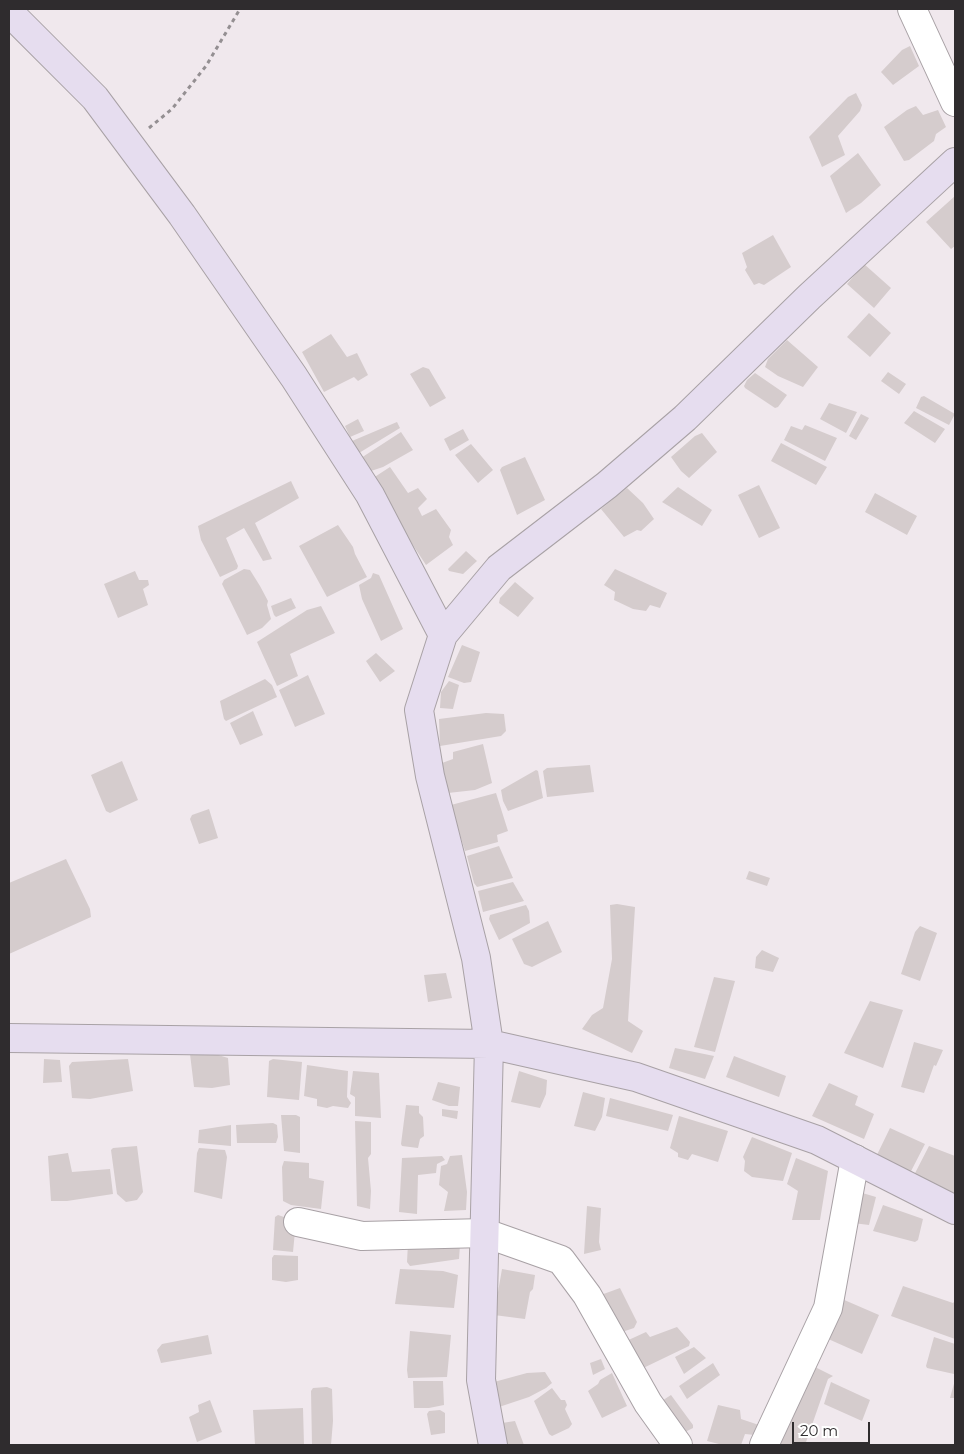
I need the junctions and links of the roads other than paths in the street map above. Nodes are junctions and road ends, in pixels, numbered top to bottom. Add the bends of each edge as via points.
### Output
1 (912, 9) edge
2 (9, 12) edge
3 (955, 102) edge
4 (955, 162) edge
5 (442, 635) junction
6 (9, 1038) edge
7 (489, 1044) junction
8 (855, 1159) junction
9 (955, 1210) edge
10 (298, 1222) dead end
11 (485, 1234) junction
12 (492, 1445) edge
13 (678, 1445) edge
14 (764, 1445) edge

1 - 3 street
2 - 5 street via 96,98 294,377 365,487
4 - 5 street via 685,418 607,485 499,568
5 - 7 street via 420,710 430,776 476,958
6 - 7 street
7 - 8 street via 636,1077 817,1140
7 - 11 street
8 - 9 street
8 - 14 street via 828,1308
10 - 11 street via 362,1236
11 - 12 street via 481,1380
11 - 13 street via 561,1260 587,1295 648,1403

